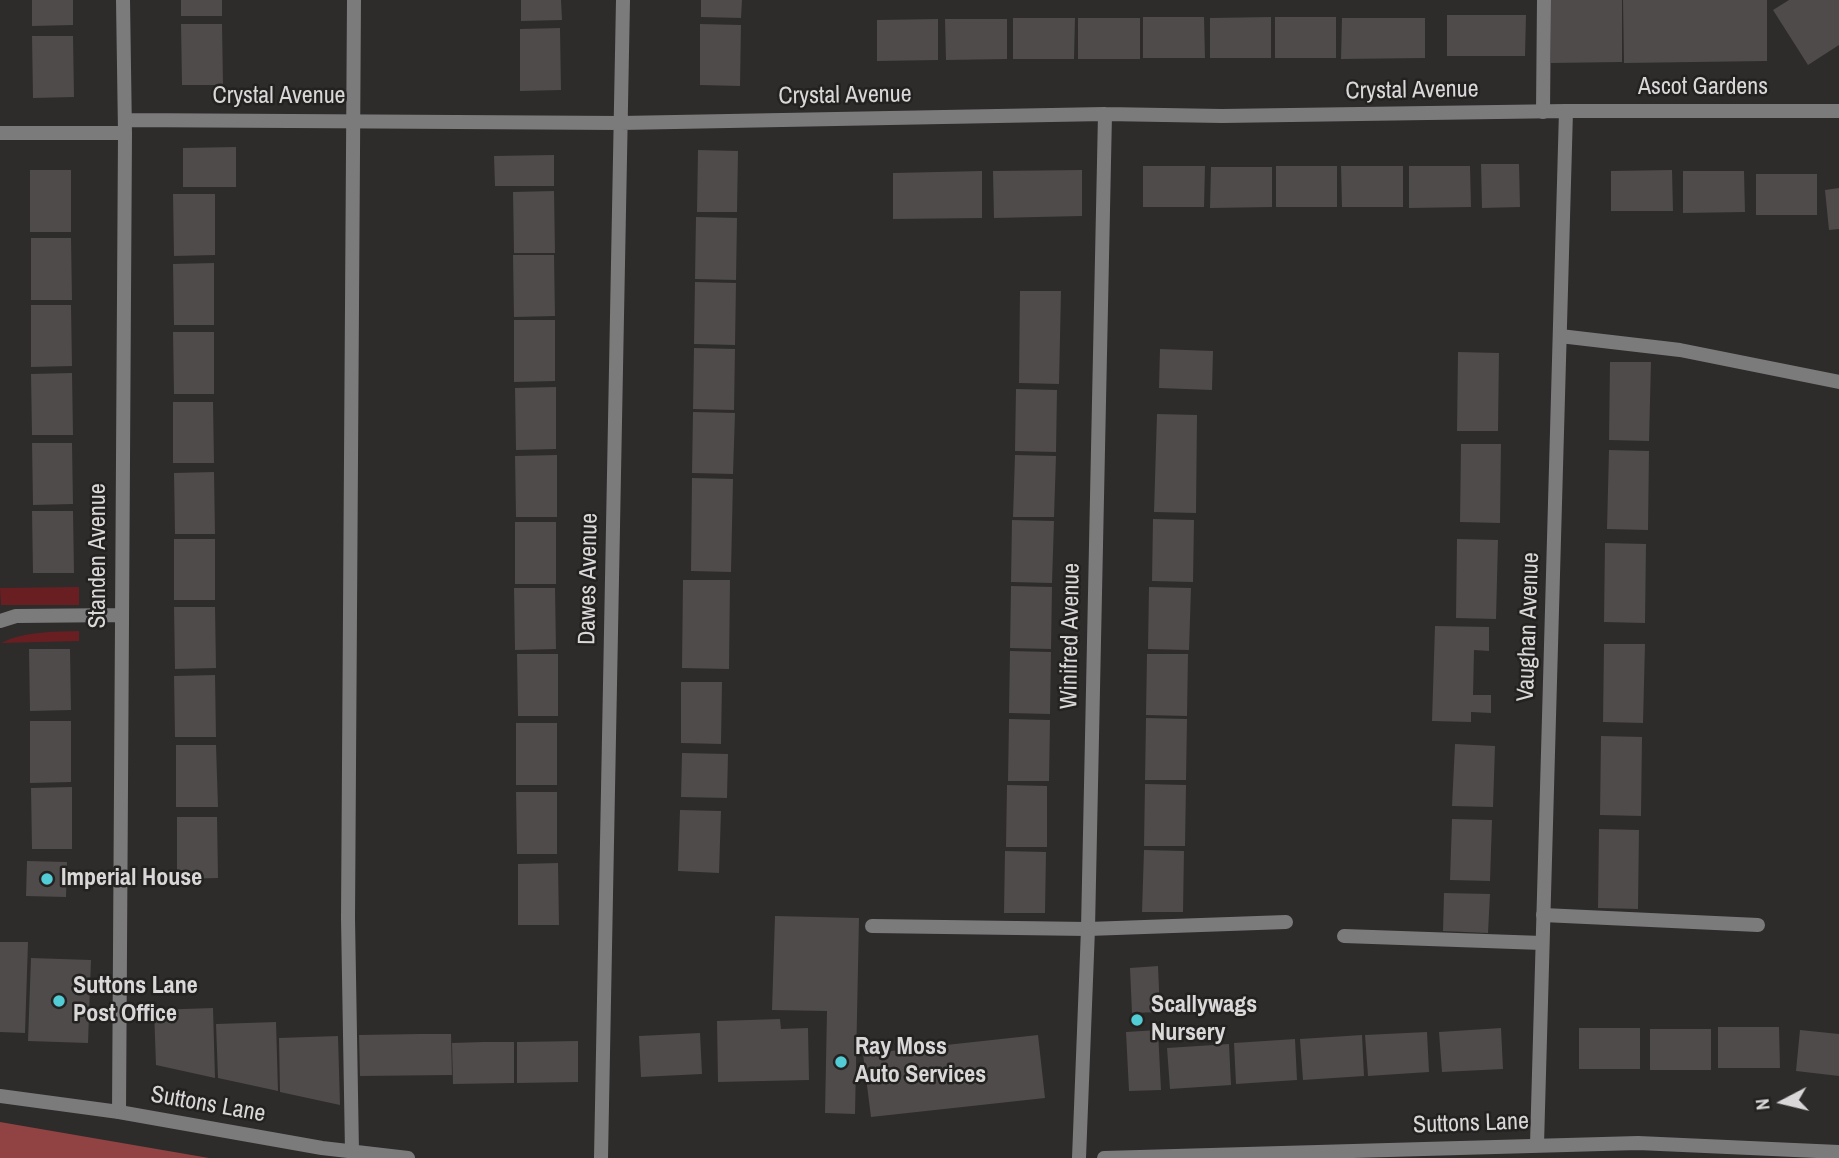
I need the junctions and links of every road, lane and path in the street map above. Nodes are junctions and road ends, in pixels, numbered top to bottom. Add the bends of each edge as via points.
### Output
1 (123, 0) edge
2 (354, 0) edge
3 (623, 0) edge
4 (1544, 0) edge
5 (1566, 111) junction
6 (1839, 111) edge
7 (1543, 112) junction
8 (1105, 114) junction
9 (354, 120) junction
10 (621, 123) junction
11 (125, 127) junction
12 (0, 133) edge
13 (1560, 335) junction
14 (1839, 382) edge
15 (122, 615) junction
16 (0, 621) edge
17 (1543, 915) junction
18 (1286, 922) dead end
19 (1758, 925) dead end
20 (873, 926) dead end
21 (1088, 929) junction
22 (1344, 936) dead end
23 (1542, 943) junction
24 (0, 1096) edge
25 (119, 1112) junction
26 (1533, 1149) edge
27 (352, 1152) junction
28 (1839, 1152) edge
29 (322, 1153) edge
30 (408, 1158) edge
31 (601, 1158) edge
32 (1079, 1158) edge
33 (1104, 1158) edge

1 - 11 street, Standen Avenue
2 - 9 street
3 - 10 street, Dawes Avenue
4 - 7 street
5 - 6 street, Ascot Gardens
5 - 7 street, Crystal Avenue
5 - 13 street, Vaughan Avenue
7 - 8 street, Crystal Avenue
8 - 10 street, Crystal Avenue
8 - 21 street, Winifred Avenue
9 - 10 street, Crystal Avenue
9 - 11 street, Crystal Avenue
9 - 27 street via 348,918
10 - 31 street, Dawes Avenue
11 - 12 street, Crystal Avenue
11 - 15 street, Standen Avenue
13 - 14 street via 1680,350
13 - 17 street, Vaughan Avenue
15 - 16 street via 16,616
15 - 25 street, Standen Avenue
17 - 19 street
17 - 23 street, Vaughan Avenue
18 - 21 street
20 - 21 street
21 - 32 street, Winifred Avenue
22 - 23 street
23 - 26 street, Vaughan Avenue
24 - 25 street, Suttons Lane
25 - 29 street, Suttons Lane
26 - 28 street, Suttons Lane via 1638,1143
26 - 33 street, Suttons Lane
27 - 29 street, Suttons Lane
27 - 30 street, Suttons Lane

